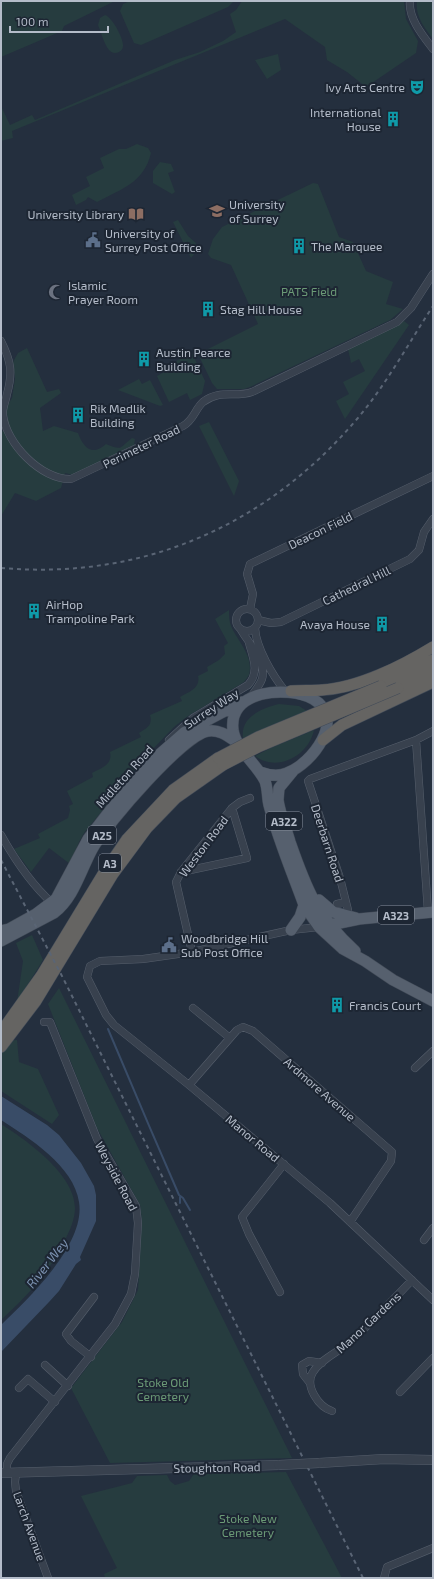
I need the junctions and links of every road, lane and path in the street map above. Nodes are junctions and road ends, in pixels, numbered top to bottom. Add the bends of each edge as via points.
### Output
1 (410, 1) edge
2 (433, 49) edge
3 (433, 274) edge
4 (1, 341) edge
5 (433, 476) edge
6 (433, 519) edge
7 (250, 609) junction
8 (258, 620) junction
9 (255, 628) junction
10 (241, 630) junction
11 (249, 643) junction
12 (433, 647) edge
13 (433, 660) edge
14 (433, 670) edge
15 (433, 682) edge
16 (288, 691) junction
17 (248, 699) junction
18 (433, 731) edge
19 (323, 740) junction
20 (416, 740) junction
21 (238, 743) junction
22 (175, 754) junction
23 (221, 762) junction
24 (148, 767) junction
25 (294, 770) junction
26 (260, 772) junction
27 (250, 798) dead end
28 (268, 803) junction
29 (232, 808) junction
30 (1, 835) edge
31 (181, 872) junction
32 (302, 876) junction
33 (346, 902) junction
34 (52, 904) junction
35 (337, 904) dead end
36 (304, 905) junction
37 (348, 910) dead end
38 (431, 912) edge
39 (359, 919) junction
40 (33, 920) junction
41 (324, 926) junction
42 (291, 930) junction
43 (1, 931) edge
44 (1, 941) edge
45 (349, 945) junction
46 (192, 952) junction
47 (365, 961) junction
48 (433, 1001) edge
49 (193, 1008) dead end
50 (44, 1022) dead end
51 (1, 1032) edge
52 (230, 1038) junction
53 (1, 1047) edge
54 (433, 1051) edge
55 (415, 1068) dead end
56 (189, 1085) junction
57 (284, 1164) junction
58 (350, 1222) junction
59 (433, 1228) edge
60 (424, 1240) dead end
61 (412, 1280) junction
62 (280, 1292) dead end
63 (94, 1298) dead end
64 (433, 1300) edge
65 (91, 1357) junction
66 (433, 1358) edge
67 (322, 1363) junction
68 (45, 1365) dead end
69 (310, 1383) junction
70 (68, 1386) junction
71 (19, 1388) dead end
72 (400, 1392) dead end
73 (55, 1402) junction
74 (332, 1411) dead end
75 (433, 1460) edge
76 (4, 1472) edge
77 (16, 1473) junction
78 (433, 1548) edge
79 (48, 1578) edge
80 (384, 1578) edge

1 - 2 street via 414,20
3 - 4 street, Perimeter Road via 408,311 393,324 252,392 226,393 207,400 184,426 71,478 57,477 32,464 8,430 3,410 11,366
5 - 7 street, Deacon Field via 250,564 247,574 253,594
6 - 8 street, Cathedral Hill via 424,532 419,550 410,559 281,622
7 - 8 street
7 - 10 street via 240,611 236,617 236,624
8 - 9 street
9 - 10 street
9 - 16 street via 255,636 275,678
10 - 11 street, Surrey Way
11 - 17 street, Surrey Way via 263,672 262,678
11 - 24 street, Surrey Way via 255,672 248,685 178,730
12 - 16 highway via 393,668 353,683 323,690
13 - 23 highway, A3, bridge via 381,686 258,737
14 - 23 highway, A3, bridge via 398,688
15 - 19 highway via 342,725
16 - 17 main road via 270,692
16 - 19 main road via 312,698 324,709 327,723
17 - 21 main road via 234,718 233,729
17 - 24 main road, Midleton Road / A25 via 186,732
18 - 20 street
19 - 25 main road
20 - 33 street, Deerbarn Road via 310,779 308,785
20 - 38 street
21 - 22 main road, Midleton Road / A25 via 221,732 206,731 189,740
21 - 26 main road
22 - 28 main road via 203,738 217,738 227,742 257,779
22 - 40 main road, Midleton Road / A25 via 135,795 102,835 65,903 54,913
23 - 51 highway, A3 via 173,790 126,839 37,981
23 - 53 highway, A3 via 165,808 128,853 27,1014
24 - 34 main road, Midleton Road / A25 via 88,839 65,886
25 - 26 main road via 279,775
25 - 32 main road, A322 via 279,788 278,800
26 - 28 main road via 267,788
27 - 29 street, Weston Road
28 - 36 main road
29 - 31 street, Weston Road
29 - 31 street via 247,858
30 - 34 street via 14,858
31 - 46 street, Weston Road via 176,882
32 - 39 main road via 328,909
32 - 41 main road
33 - 35 street
33 - 37 street, Deerbarn Road
34 - 40 main road, Midleton Road / A25
36 - 41 main road
36 - 42 main road
38 - 39 main road, A323
39 - 41 main road
39 - 45 main road via 347,931
40 - 43 main road, A25
40 - 44 main road, A25
41 - 42 street
41 - 45 main road
41 - 47 main road via 343,949
42 - 46 street
45 - 47 main road
46 - 56 street, Manor Road via 100,961 88,970 87,977 106,1015 114,1025
47 - 48 main road via 393,980
49 - 52 street
50 - 65 street, Weyside Road via 50,1022 97,1139 136,1206 138,1214 135,1274 131,1294 116,1324
52 - 56 street, Ardmore Avenue
52 - 58 street, Ardmore Avenue via 243,1027 253,1031 390,1148 393,1155 391,1161
54 - 55 street
56 - 57 street, Manor Road
57 - 58 street, Manor Road
57 - 62 street via 242,1217
58 - 61 street, Manor Road
59 - 60 street
61 - 64 street, Manor Road
61 - 67 street, Manor Gardens via 349,1342
63 - 65 street via 66,1334
65 - 70 street, Weyside Road
66 - 72 street
67 - 69 street, Manor Gardens via 313,1372
67 - 69 street via 308,1361 302,1365 303,1374
68 - 70 street
69 - 74 street via 317,1401
70 - 73 street, Weyside Road
71 - 73 street via 28,1379
73 - 76 street, Weyside Road via 10,1458
75 - 77 street, Stoughton Road, bridge via 384,1459 279,1465
76 - 77 street, Stoughton Road
77 - 79 street, Larch Avenue via 16,1491
78 - 80 street via 387,1567

